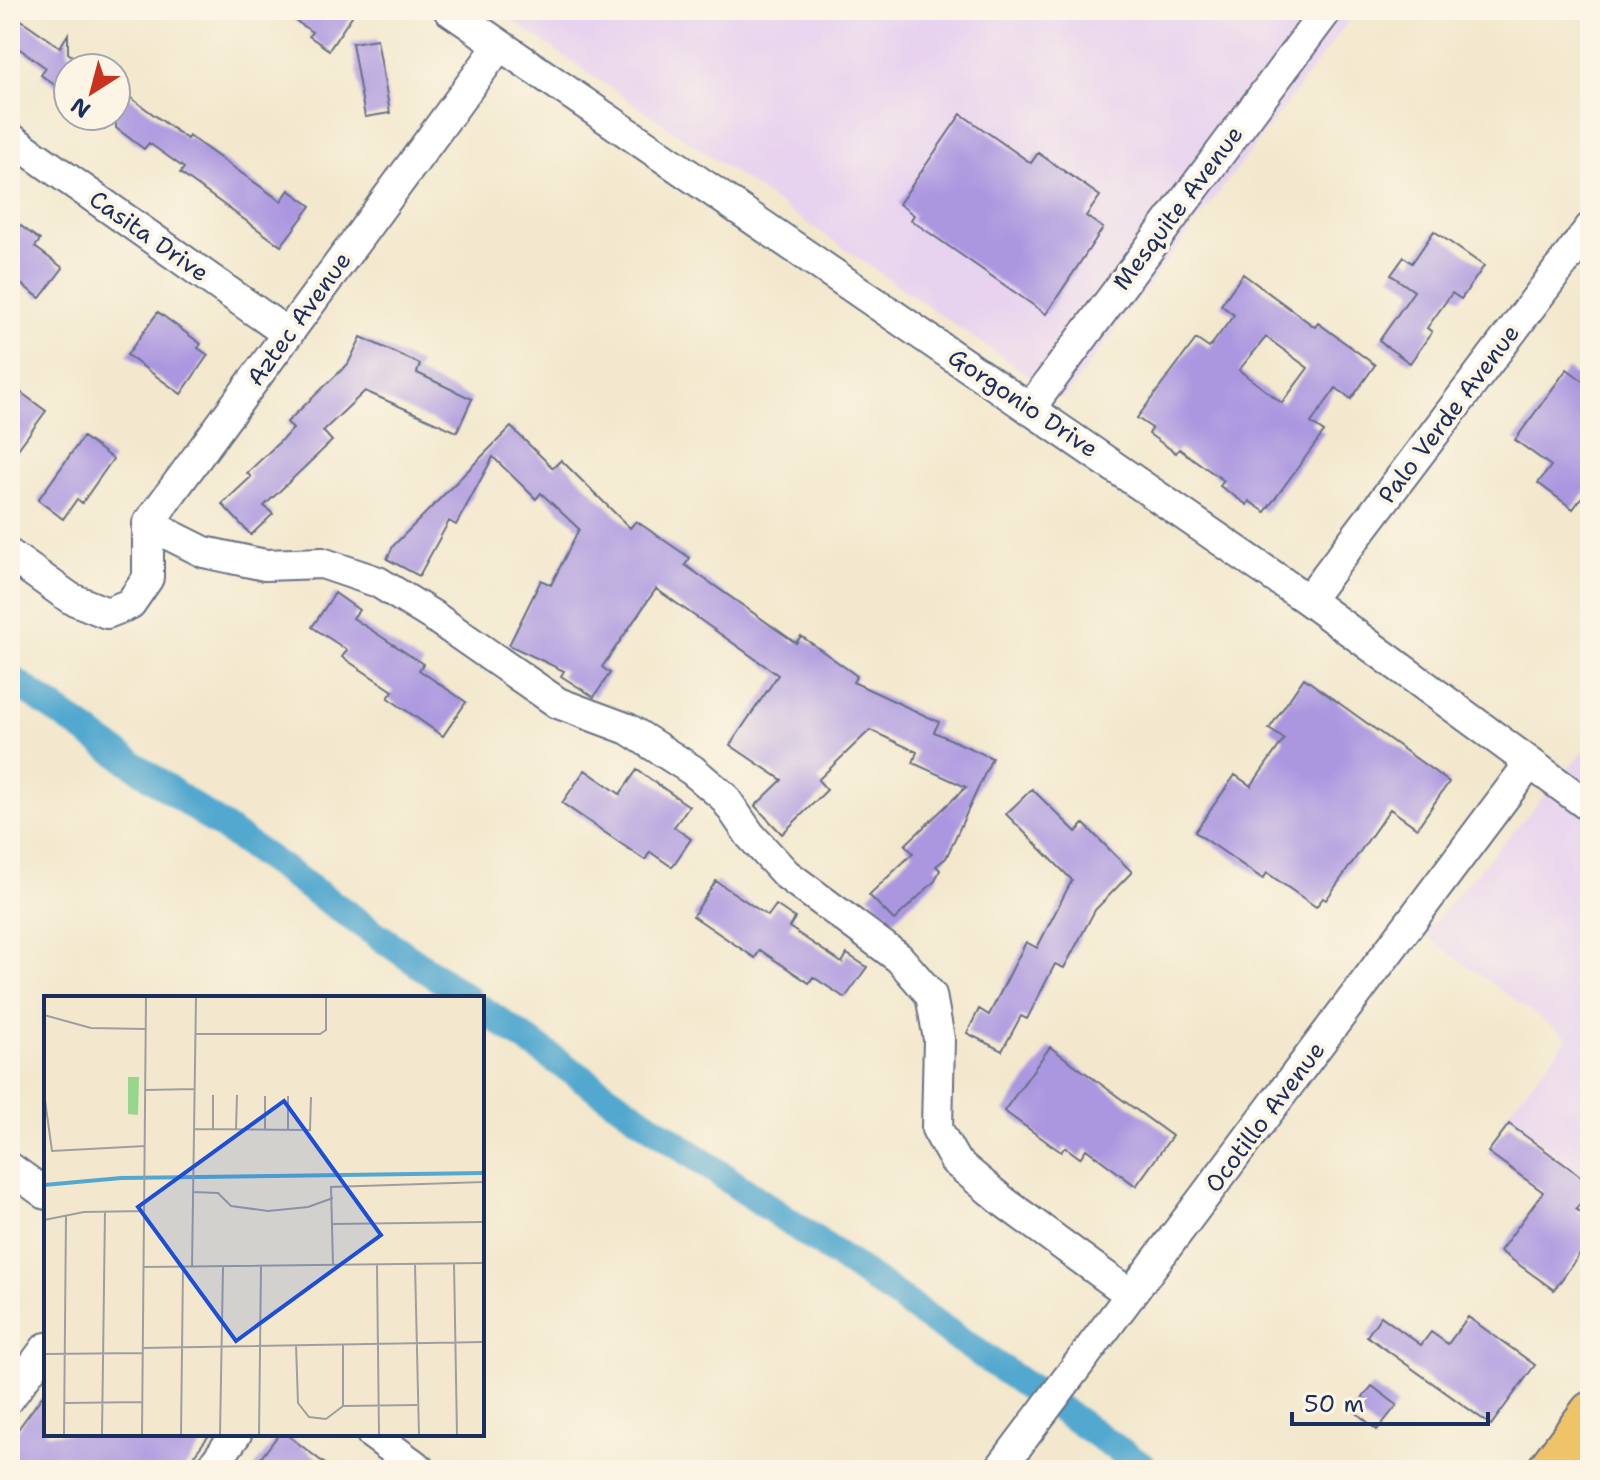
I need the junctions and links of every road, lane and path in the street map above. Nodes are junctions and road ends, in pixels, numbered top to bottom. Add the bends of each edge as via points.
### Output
1 (449, 10) edge
2 (1327, 10) edge
3 (499, 46) junction
4 (10, 138) edge
5 (1590, 228) edge
6 (288, 334) junction
7 (1030, 408) junction
8 (148, 524) junction
9 (10, 555) edge
10 (1308, 600) junction
11 (1530, 763) junction
12 (1590, 807) edge
13 (10, 1168) edge
14 (44, 1193) edge
15 (1131, 1295) junction
16 (44, 1351) edge
17 (10, 1397) edge
18 (1588, 1419) edge
19 (235, 1436) edge
20 (375, 1436) edge
21 (210, 1470) edge
22 (421, 1470) edge
23 (999, 1470) edge
24 (1546, 1470) edge

1 - 3 street, Gorgonio Drive
2 - 7 street, Mesquite Avenue
3 - 6 street, Aztec Avenue
3 - 7 street, Gorgonio Drive
4 - 6 street, Casita Drive
5 - 10 street, Palo Verde Avenue
6 - 8 street, Aztec Avenue
7 - 10 street, Gorgonio Drive
8 - 9 street via 148,578 130,604 107,613 70,598
8 - 15 street via 204,552 265,565 322,563 378,582 558,703 628,729 692,770 724,797 786,874 899,958 931,995 939,1039 937,1129 955,1161
10 - 11 street, Gorgonio Drive
11 - 12 street, Gorgonio Drive
11 - 15 street, Ocotillo Avenue
13 - 14 street
15 - 23 street, Ocotillo Avenue
16 - 17 street
18 - 24 main road
19 - 21 street
20 - 22 street

